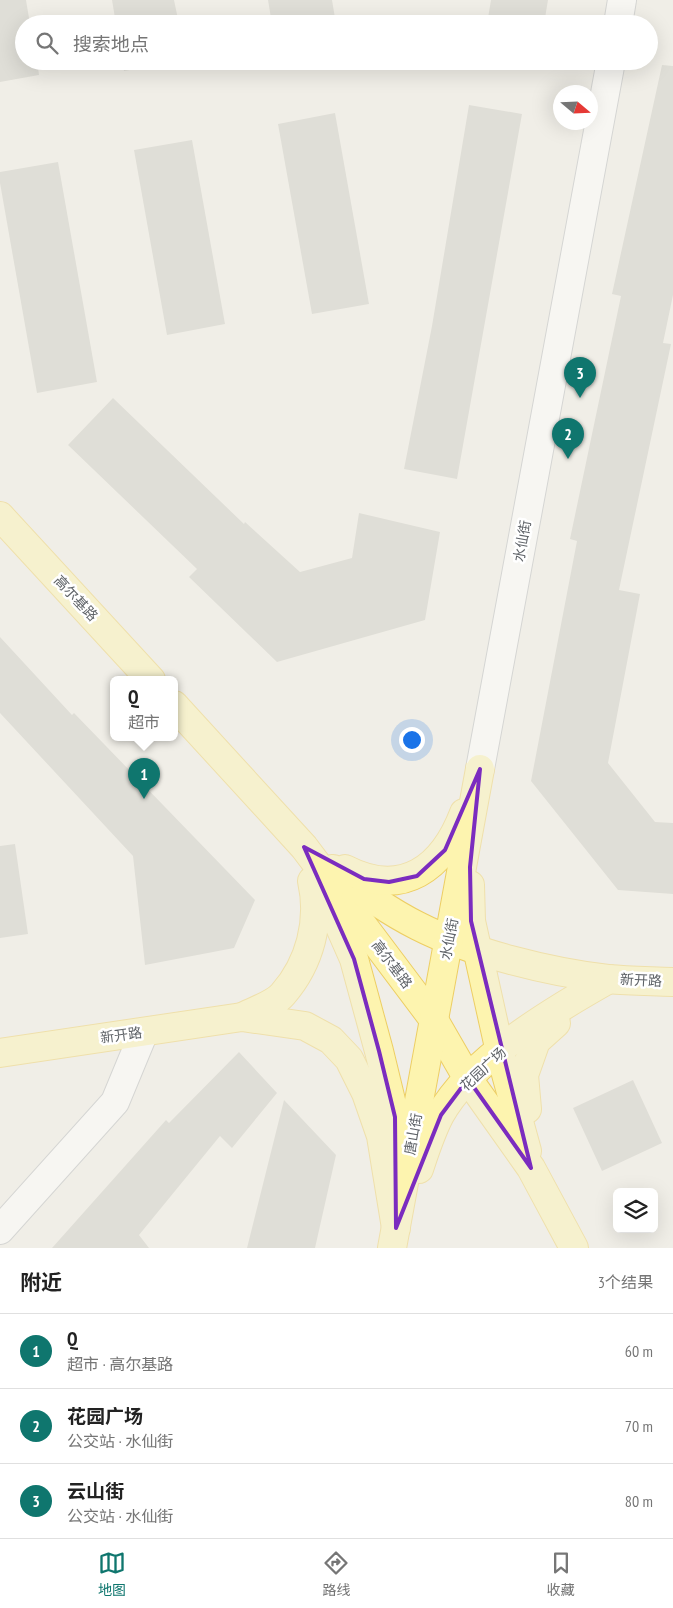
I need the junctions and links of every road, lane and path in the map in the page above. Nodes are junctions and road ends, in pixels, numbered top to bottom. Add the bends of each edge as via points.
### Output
1 (622, 0) edge
2 (620, 15) edge
3 (609, 70) edge
4 (0, 516) edge
5 (147, 676) edge
6 (178, 709) edge
7 (480, 769) junction
8 (304, 847) junction
9 (449, 938) junction
10 (478, 950) junction
11 (608, 979) junction
12 (673, 982) edge
13 (242, 1017) junction
14 (434, 1020) junction
15 (144, 1032) junction
16 (500, 1052) junction
17 (0, 1053) edge
18 (468, 1079) junction
19 (531, 1168) junction
20 (0, 1230) edge
21 (394, 1238) edge
22 (574, 1248) edge

1 - 2 street
3 - 7 street, 水仙街
4 - 5 main road, 高尔基路
6 - 8 main road, 高尔基路
7 - 8 main road via 462,817 444,850 417,876 389,882 364,879
7 - 9 main road, 水仙街
7 - 10 main road via 470,867 471,921
8 - 9 main road, 新开路 via 388,909 419,927
8 - 13 main road via 317,902 308,954 282,996
8 - 14 main road, 高尔基路
8 - 21 main road via 354,959 380,1051 395,1117
9 - 10 main road, 新开路
9 - 14 main road, 水仙街
10 - 11 main road, 新开路 via 537,966
10 - 16 main road
11 - 12 main road, 新开路
11 - 16 main road, 花园广场 via 547,1015
11 - 19 main road via 536,1041 524,1075
13 - 15 main road, 新开路
13 - 21 main road via 305,1026 330,1040 349,1059 366,1093 381,1136
14 - 18 main road, 高尔基路
14 - 21 main road, 唐山街
15 - 17 main road, 新开路
15 - 20 street via 116,1102
16 - 18 main road, 花园广场
16 - 19 main road
18 - 19 main road, 高尔基路
18 - 21 main road, 花园广场 via 441,1115
19 - 22 main road, 高尔基路

